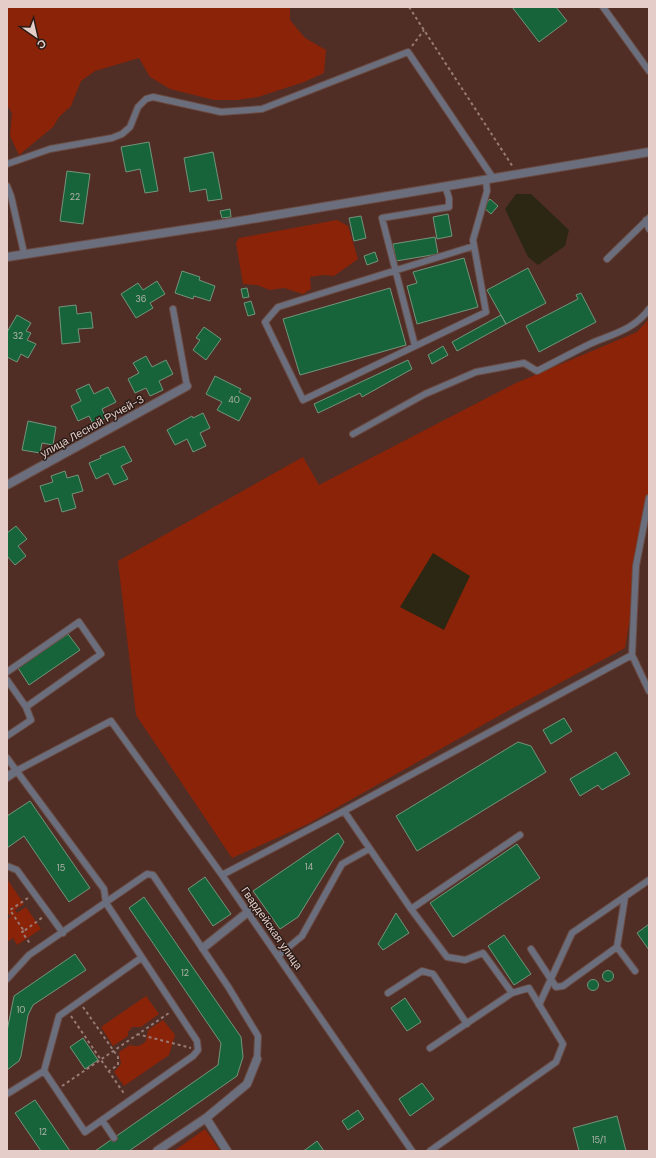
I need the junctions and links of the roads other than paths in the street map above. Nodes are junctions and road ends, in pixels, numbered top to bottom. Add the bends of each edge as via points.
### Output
1 (602, 7) edge
2 (649, 71) edge
3 (649, 152) edge
4 (7, 164) edge
5 (490, 179) junction
6 (7, 186) edge
7 (445, 186) junction
8 (648, 219) edge
9 (649, 228) edge
10 (474, 246) junction
11 (24, 253) junction
12 (7, 257) edge
13 (607, 259) dead end
14 (396, 271) junction
15 (173, 309) dead end
16 (649, 309) edge
17 (415, 346) junction
18 (187, 386) joint
19 (353, 434) dead end
20 (7, 486) edge
21 (649, 498) edge
22 (632, 655) junction
23 (7, 672) edge
24 (7, 680) edge
25 (649, 691) edge
26 (26, 707) junction
27 (7, 736) edge
28 (7, 758) edge
29 (16, 771) junction
30 (7, 777) edge
31 (344, 812) junction
32 (520, 835) dead end
33 (369, 848) junction
34 (7, 866) edge
35 (222, 875) junction
36 (649, 880) edge
37 (625, 897) junction
38 (106, 903) junction
39 (411, 909) junction
40 (248, 912) junction
41 (62, 933) junction
42 (617, 947) junction
43 (203, 948) junction
44 (531, 950) dead end
45 (278, 956) junction
46 (141, 958) junction
47 (635, 971) dead end
48 (7, 979) edge
49 (551, 979) junction
50 (388, 993) dead end
51 (512, 994) junction
52 (539, 1004) junction
53 (467, 1024) junction
54 (430, 1048) dead end
55 (257, 1059) joint
56 (44, 1071) junction
57 (7, 1094) edge
58 (206, 1118) junction
59 (102, 1120) junction
60 (114, 1138) dead end
61 (157, 1151) edge
62 (227, 1151) edge
63 (412, 1151) edge
64 (430, 1151) edge

1 - 2 lane
3 - 5 street
4 - 5 lane via 50,149 122,134 130,127 138,107 146,99 153,97 221,112 262,109 408,52
5 - 7 street
5 - 10 lane via 472,240
6 - 11 lane
7 - 11 street via 222,224
7 - 14 lane via 449,206 382,218
8 - 9 lane
8 - 13 lane
10 - 14 lane
10 - 17 lane via 486,312
11 - 12 street
14 - 17 lane
14 - 17 lane via 278,307 265,322 303,400
15 - 18 lane
16 - 19 lane via 628,328 537,371 524,363 476,372 425,394
18 - 20 street, улица Лесной Ручей-3
21 - 22 lane via 636,566
22 - 25 lane
22 - 31 lane
23 - 26 lane via 79,622 101,654
24 - 26 lane
26 - 27 lane via 31,720
28 - 29 lane
29 - 30 street
29 - 35 lane, Гвардейская улица via 111,721
29 - 38 lane via 104,889
31 - 33 lane
31 - 35 lane
32 - 39 lane
33 - 39 lane
33 - 45 lane via 342,864 302,936
34 - 41 lane via 17,870
35 - 40 lane, Гвардейская улица
36 - 37 lane
37 - 42 lane
37 - 49 lane via 572,933
38 - 41 lane
38 - 43 lane via 147,874 153,875
38 - 46 lane
39 - 51 lane via 447,956 465,960 483,953
40 - 43 street
40 - 45 lane, Гвардейская улица
41 - 48 lane via 22,961
42 - 47 lane
42 - 49 lane via 563,986 556,986
43 - 55 lane via 258,1036
44 - 49 lane
45 - 63 lane, Гвардейская улица
46 - 56 lane via 58,1016
46 - 59 lane via 197,1041 198,1050 194,1056
49 - 52 lane
50 - 53 lane via 422,971 433,974
51 - 52 lane via 529,988
51 - 53 lane
52 - 64 lane via 563,1044 556,1062
53 - 54 lane
55 - 58 street via 246,1084
56 - 57 lane
56 - 59 lane via 85,1132
58 - 61 street
58 - 62 street
59 - 60 lane

